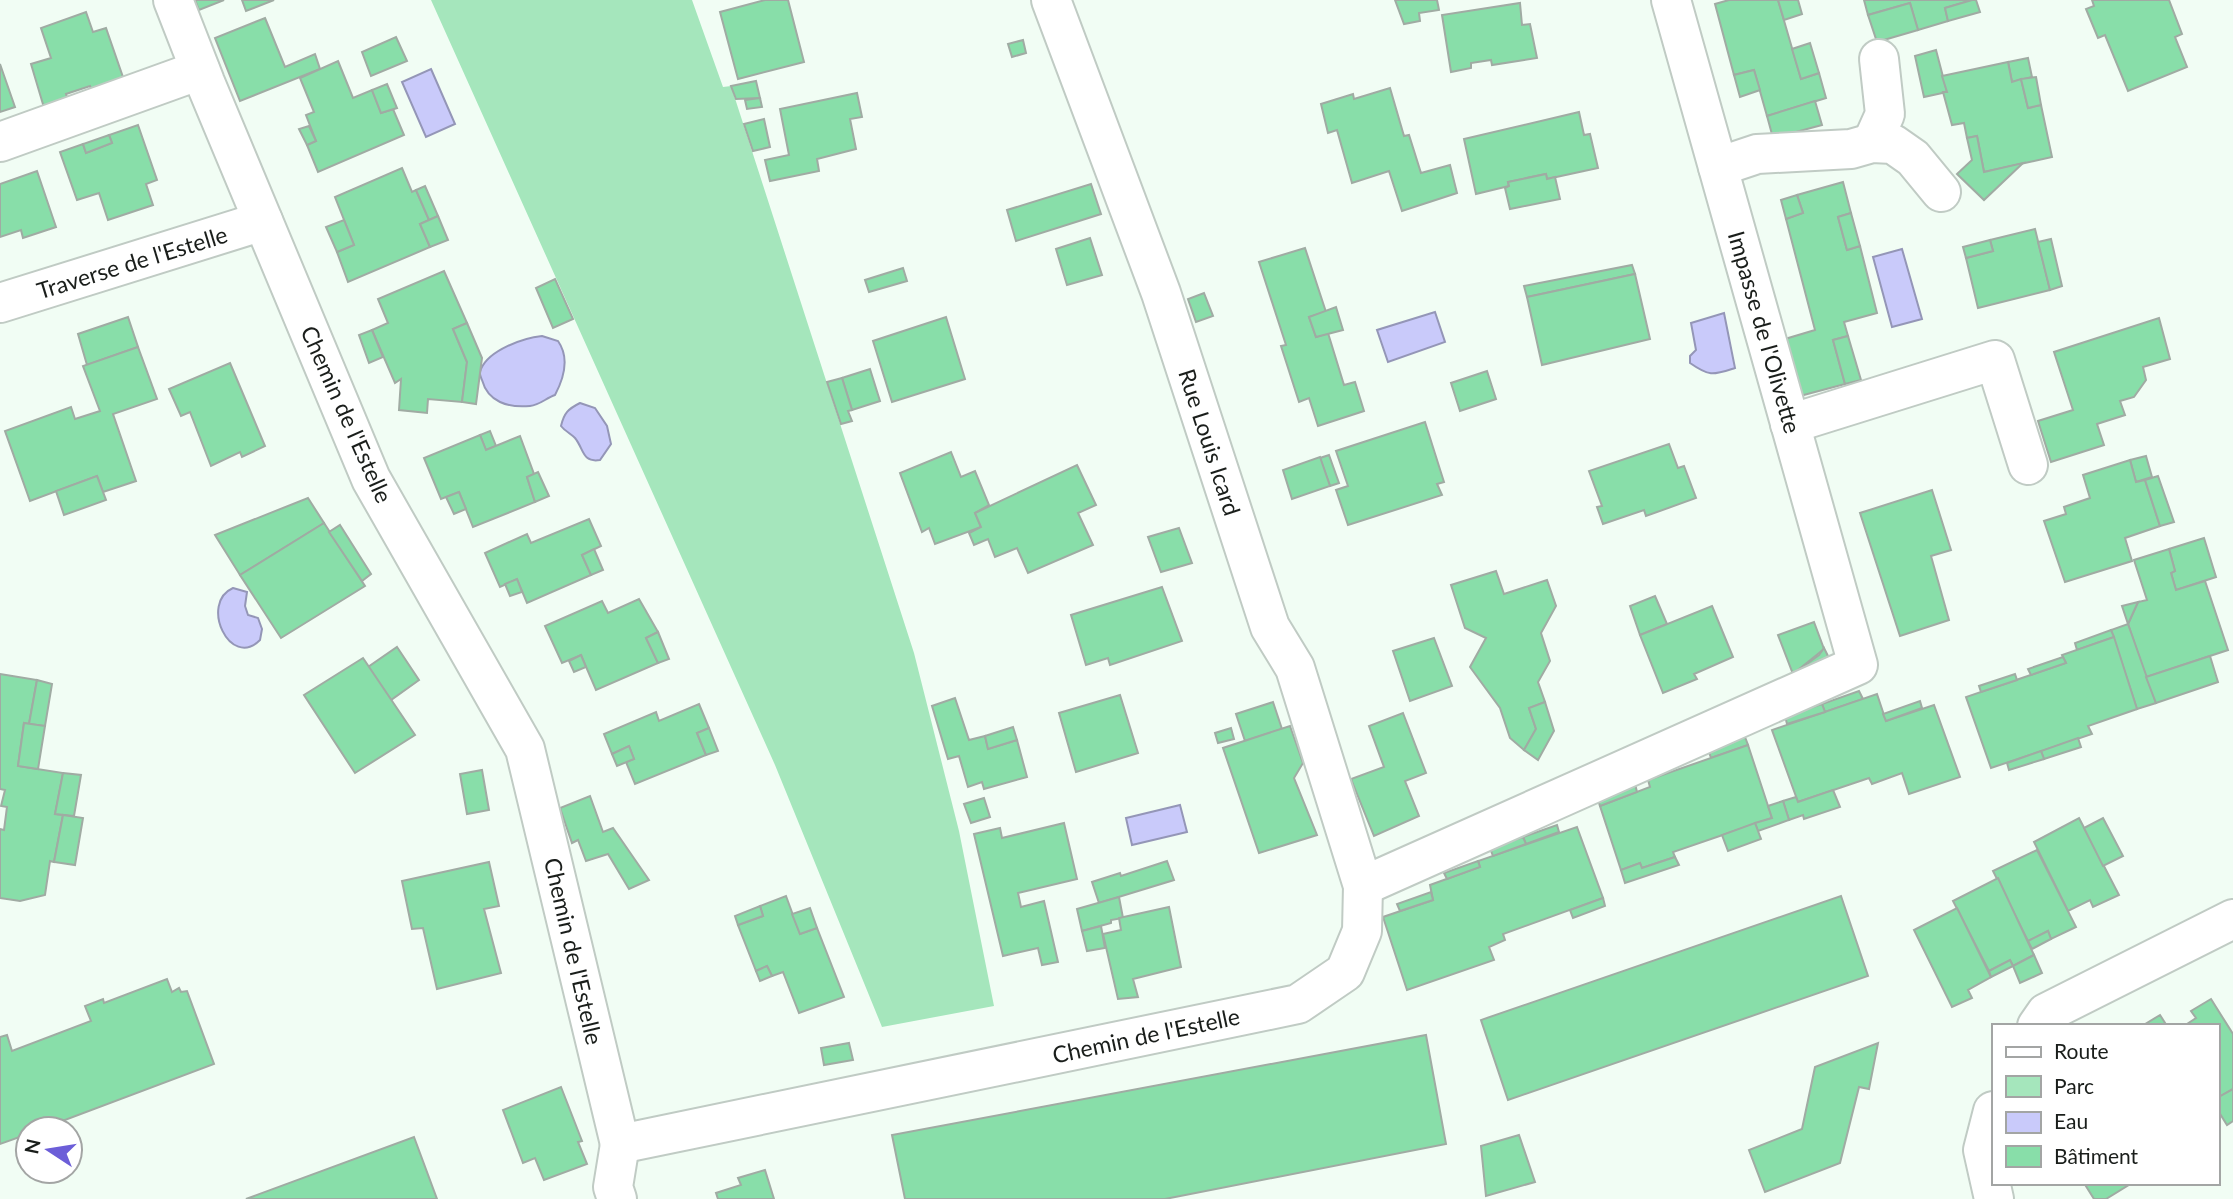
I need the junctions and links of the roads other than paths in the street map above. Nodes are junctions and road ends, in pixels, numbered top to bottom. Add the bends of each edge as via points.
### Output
1 (173, 0) edge
2 (1051, 0) edge
3 (1671, 0) edge
4 (1879, 59) dead end
5 (200, 70) junction
6 (0, 142) edge
7 (1872, 143) junction
8 (1718, 167) junction
9 (1941, 192) dead end
10 (263, 221) junction
11 (0, 303) edge
12 (1790, 424) junction
13 (2028, 465) dead end
14 (1363, 886) junction
15 (2233, 919) edge
16 (2038, 1024) edge
17 (1992, 1115) edge
18 (620, 1143) junction
19 (617, 1199) edge
20 (1994, 1199) edge

1 - 5 street, Chemin de l'Estelle
2 - 14 street, Rue Louis Icard via 1161,293 1270,627 1295,668
3 - 8 street, Impasse de l'Olivette
4 - 7 street via 1885,114
5 - 6 street
5 - 10 street, Chemin de l'Estelle
7 - 8 street via 1852,149 1757,154
7 - 9 street via 1893,144 1913,158
8 - 12 street, Impasse de l'Olivette
10 - 11 street, Traverse de l'Estelle
10 - 18 street, Chemin de l'Estelle via 371,479 525,749
12 - 13 street via 1995,360
12 - 14 street, Impasse de l'Olivette via 1858,665
14 - 18 street, Chemin de l'Estelle via 1362,931 1345,972 1298,1004
15 - 16 street via 2046,1013
17 - 20 street via 1983,1150
18 - 19 street via 613,1187

